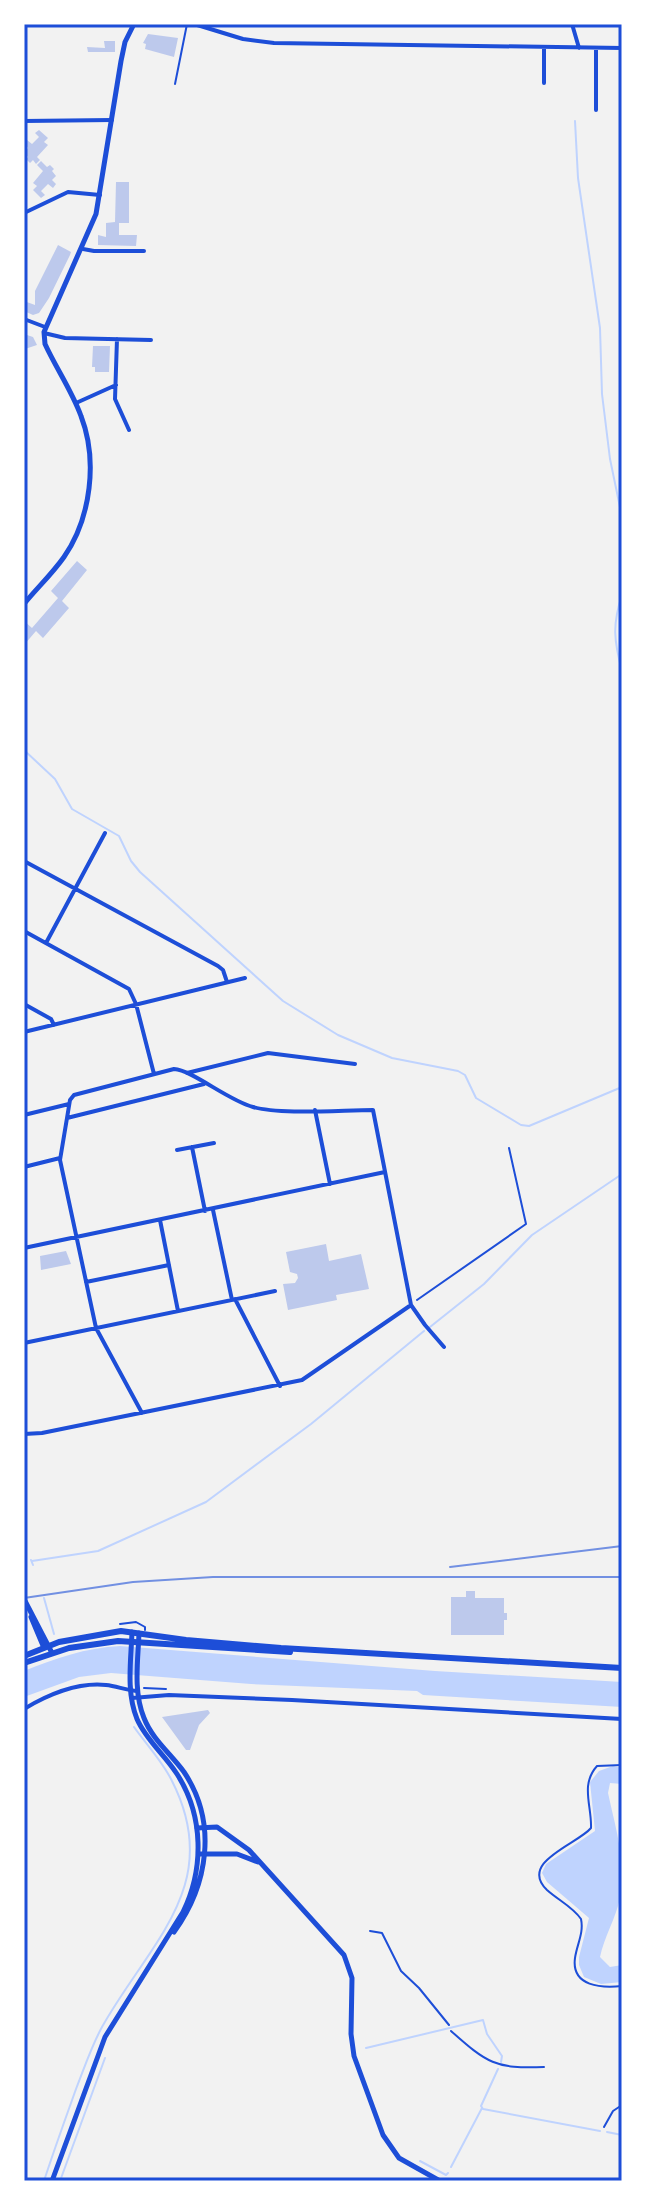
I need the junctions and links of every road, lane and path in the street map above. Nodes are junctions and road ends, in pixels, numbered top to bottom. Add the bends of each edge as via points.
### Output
1 (134, 24) edge
2 (187, 24) edge
3 (194, 24) edge
4 (572, 24) edge
5 (544, 47) junction
6 (579, 48) junction
7 (596, 48) junction
8 (622, 48) edge
9 (544, 83) dead end
10 (175, 84) dead end
11 (596, 110) dead end
12 (112, 120) junction
13 (24, 121) edge
14 (100, 195) junction
15 (24, 213) edge
16 (83, 249) junction
17 (144, 251) dead end
18 (24, 319) edge
19 (45, 330) junction
20 (117, 339) junction
21 (151, 340) dead end
22 (116, 385) junction
23 (76, 403) junction
24 (129, 430) dead end
25 (24, 604) edge
26 (105, 833) dead end
27 (24, 861) edge
28 (75, 889) junction
29 (24, 931) edge
30 (46, 943) junction
31 (245, 978) dead end
32 (227, 982) junction
33 (24, 1004) edge
34 (136, 1004) junction
35 (54, 1025) junction
36 (24, 1032) edge
37 (355, 1064) dead end
38 (187, 1073) junction
39 (154, 1074) junction
40 (204, 1084) junction
41 (69, 1104) junction
42 (315, 1110) junction
43 (24, 1115) edge
44 (67, 1118) junction
45 (214, 1143) dead end
46 (192, 1147) junction
47 (509, 1148) dead end
48 (177, 1150) dead end
49 (60, 1158) junction
50 (24, 1167) edge
51 (385, 1172) junction
52 (330, 1184) junction
53 (213, 1210) junction
54 (205, 1211) junction
55 (160, 1220) junction
56 (76, 1238) junction
57 (24, 1248) edge
58 (169, 1265) junction
59 (86, 1282) junction
60 (275, 1291) dead end
61 (233, 1300) junction
62 (411, 1305) junction
63 (178, 1311) junction
64 (96, 1328) junction
65 (24, 1343) edge
66 (444, 1347) dead end
67 (280, 1386) junction
68 (142, 1413) junction
69 (24, 1434) edge
70 (25, 1602) edge
71 (135, 1633) junction
72 (135, 1644) junction
73 (48, 1650) junction
74 (346, 1651) junction
75 (24, 1656) edge
76 (24, 1663) edge
77 (622, 1668) edge
78 (150, 1689) dead end
79 (137, 1693) junction
80 (24, 1709) edge
81 (622, 1719) edge
82 (622, 1765) edge
83 (204, 1826) junction
84 (197, 1828) junction
85 (202, 1854) junction
86 (262, 1865) junction
87 (370, 1931) dead end
88 (622, 1986) edge
89 (449, 2025) dead end
90 (451, 2031) dead end
91 (544, 2067) dead end
92 (622, 2105) edge
93 (604, 2127) dead end
94 (52, 2181) edge
95 (440, 2181) edge

1 - 12 street via 124,46
2 - 10 lane
3 - 5 street via 274,43
4 - 6 street
5 - 6 street
5 - 9 street
6 - 7 street
7 - 8 street
7 - 11 street
12 - 13 street
12 - 14 street
14 - 15 street via 68,192
14 - 16 street
16 - 17 street
16 - 19 street
18 - 19 street
19 - 20 street via 65,338
19 - 23 street via 48,350
20 - 21 street
20 - 22 street
22 - 23 street
22 - 24 street via 116,402
23 - 25 street via 89,446 86,504 68,552
26 - 28 street
27 - 28 street
28 - 30 street
28 - 32 street via 218,966
29 - 30 street
30 - 34 street via 124,985
31 - 32 street
32 - 34 street
33 - 35 street
34 - 35 street
34 - 39 street
35 - 36 street
37 - 38 street via 268,1053
38 - 39 street via 176,1069
38 - 40 street
39 - 41 street via 76,1094
40 - 42 street via 259,1109
40 - 44 street
41 - 43 street
41 - 44 street
42 - 51 street via 373,1110
42 - 52 street
44 - 49 street
45 - 46 street
46 - 48 street
46 - 54 street
47 - 62 path via 526,1224
49 - 50 street
49 - 56 street
51 - 52 street
51 - 62 street
52 - 53 street
53 - 54 street
53 - 61 street
54 - 55 street
55 - 56 street
55 - 58 street
56 - 57 street
56 - 59 street
58 - 59 street
58 - 63 street
59 - 64 street
60 - 61 street
61 - 63 street
61 - 67 street
62 - 66 street
62 - 67 street via 313,1375
63 - 64 street
64 - 65 street
64 - 68 street
67 - 68 street
68 - 69 street
70 - 73 street
71 - 72 street
71 - 73 main road via 105,1632
71 - 74 main road
72 - 73 main road
72 - 74 main road
72 - 79 street
73 - 75 main road
73 - 76 main road
74 - 77 main road
78 - 79 path
79 - 80 street via 89,1685
79 - 81 street
79 - 83 street via 152,1733 191,1785
79 - 84 street via 143,1730 182,1783
82 - 88 path via 597,1766 591,1773 591,1828 542,1864 539,1873 546,1889 581,1919 574,1960 577,1974 598,1988
83 - 84 street
83 - 85 street
83 - 86 street via 221,1828
84 - 85 street
85 - 86 street via 237,1854
85 - 94 street via 202,1876 193,1902 102,2042
86 - 95 street via 347,1962 354,2056 384,2139 403,2161
87 - 89 path via 382,1933 401,1971
90 - 91 path via 497,2065
92 - 93 path

